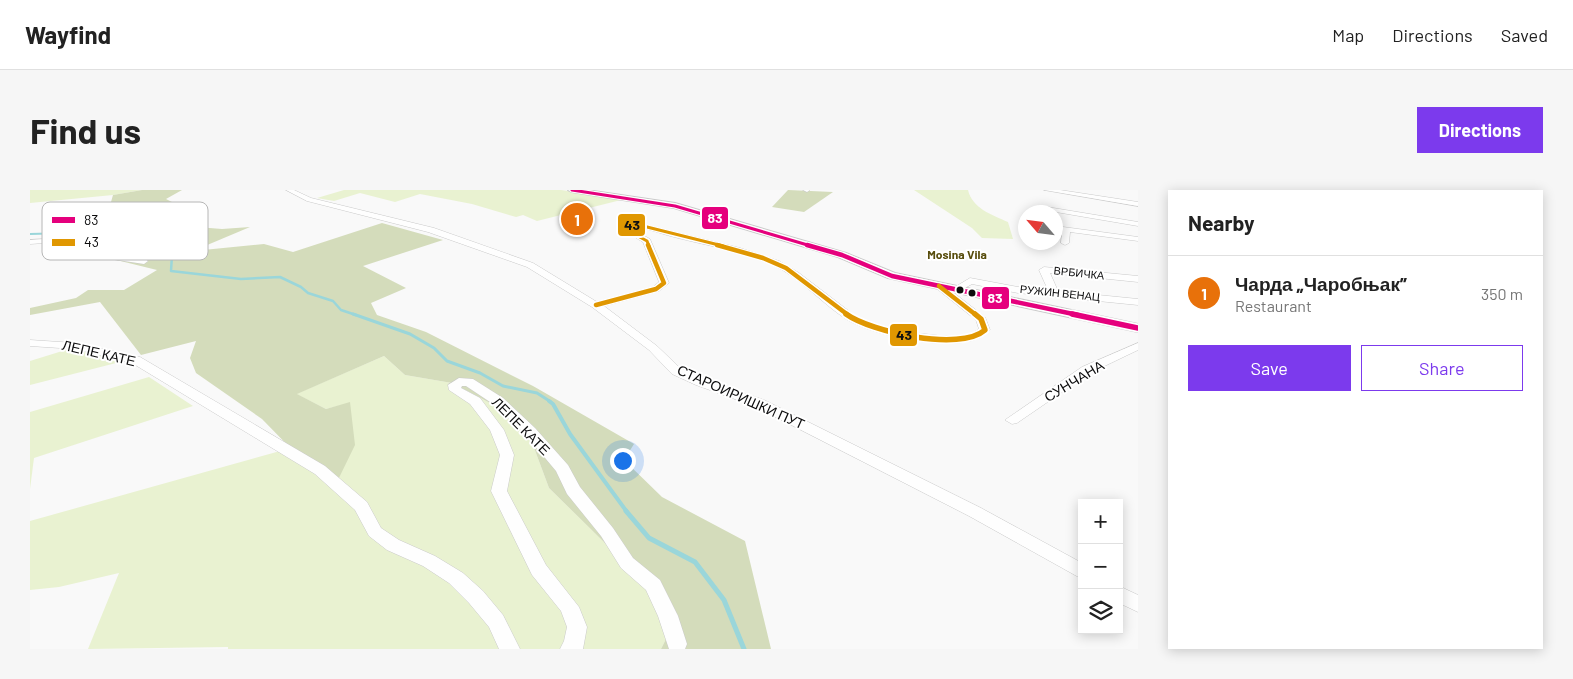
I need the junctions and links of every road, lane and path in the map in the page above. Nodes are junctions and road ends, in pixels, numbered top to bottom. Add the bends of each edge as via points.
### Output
1 (289, 190) edge
2 (573, 190) edge
3 (1047, 190) edge
4 (1138, 204) edge
5 (1063, 211) edge
6 (1138, 224) edge
7 (1138, 239) edge
8 (1065, 243) dead end
9 (138, 260) edge
10 (144, 261) dead end
11 (1138, 279) edge
12 (939, 286) junction
13 (958, 288) junction
14 (1051, 293) junction
15 (1138, 302) edge
16 (596, 305) junction
17 (1138, 308) edge
18 (1138, 328) edge
19 (30, 343) edge
20 (1138, 346) edge
21 (1012, 420) dead end
22 (1078, 570) edge
23 (1123, 596) edge
24 (1138, 604) edge
25 (677, 644) dead end
26 (510, 649) edge
27 (570, 649) edge

1 - 16 street, СТАРОИРИШКИ ПУТ via 309,200 431,230 530,265
2 - 12 street via 675,206 842,255 892,276
3 - 4 street
5 - 6 street
7 - 8 street via 1066,229
9 - 10 street
11 - 14 street, ВРБИЧКА via 1044,270
12 - 13 street
12 - 16 street via 981,319 985,330 979,336 969,339 937,338 905,335 871,326 851,317 777,263 639,225 626,227 647,241 664,284
13 - 14 street, РУЖИН ВЕНАЦ via 970,281
13 - 18 street
14 - 15 street, РУЖИН ВЕНАЦ
14 - 17 street
16 - 22 street, СТАРОИРИШКИ ПУТ via 653,348 676,371 759,403 975,512
19 - 26 street, ЛЕПЕ КАТЕ via 74,346 136,360 320,470 361,506 375,532 456,578 496,621
20 - 21 street, СУНЧАНА via 1086,370
23 - 24 street
25 - 27 street, ЛЕПЕ КАТЕ via 653,585 627,563 573,490 563,469 498,401 469,382 459,382 454,385 455,390 475,401 497,430 507,455 499,491 539,570 569,607 577,627 574,646

